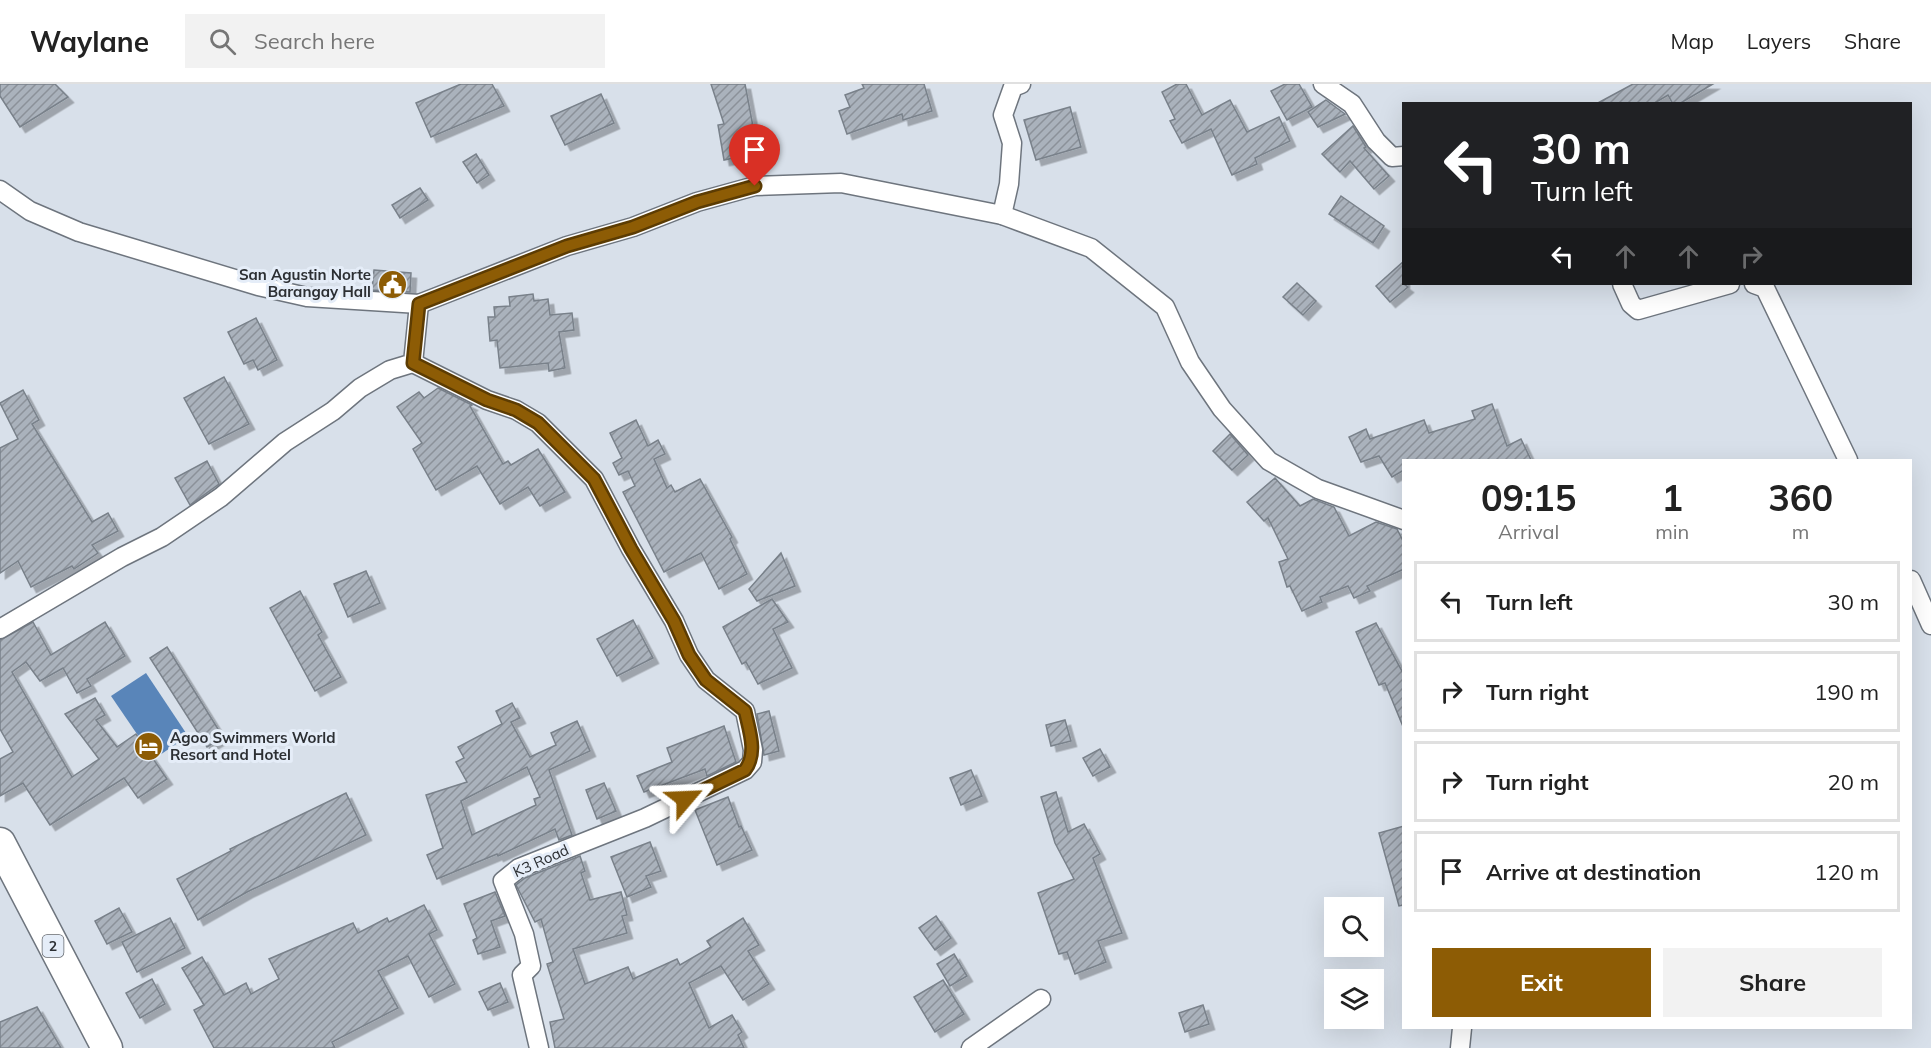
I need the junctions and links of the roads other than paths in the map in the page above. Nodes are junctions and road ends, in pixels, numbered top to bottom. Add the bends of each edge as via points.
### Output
1 (1021, 84) edge
2 (1323, 84) edge
3 (1402, 156) edge
4 (0, 190) edge
5 (1002, 215) junction
6 (1622, 285) edge
7 (1726, 285) edge
8 (1757, 285) edge
9 (419, 304) junction
10 (413, 363) junction
11 (1848, 459) edge
12 (1402, 519) edge
13 (1912, 582) edge
14 (1931, 625) edge
15 (0, 629) edge
16 (0, 843) edge
17 (1041, 999) dead end
18 (1462, 1029) edge
19 (107, 1048) edge
20 (539, 1048) edge
21 (971, 1048) edge
22 (1460, 1048) edge

1 - 5 street via 1013,87 1003,115 1012,143
2 - 3 street via 1352,104 1376,141 1392,157
4 - 9 street via 30,211 79,232 258,286 307,297
5 - 9 street via 841,183 755,186 567,246
5 - 12 street via 1091,248 1165,308 1190,362 1222,409 1269,461 1318,489
6 - 7 street via 1638,310
8 - 11 street via 1765,288
9 - 10 street
10 - 15 street via 390,370 360,388 285,442 221,497 162,537
10 - 20 street, K3 Road via 538,423 594,479 689,655 706,680 745,711 753,750 752,762 745,770 645,818 519,868 503,881 524,934 531,966 522,975
13 - 14 street
16 - 19 highway, 2
17 - 21 street
18 - 22 street

